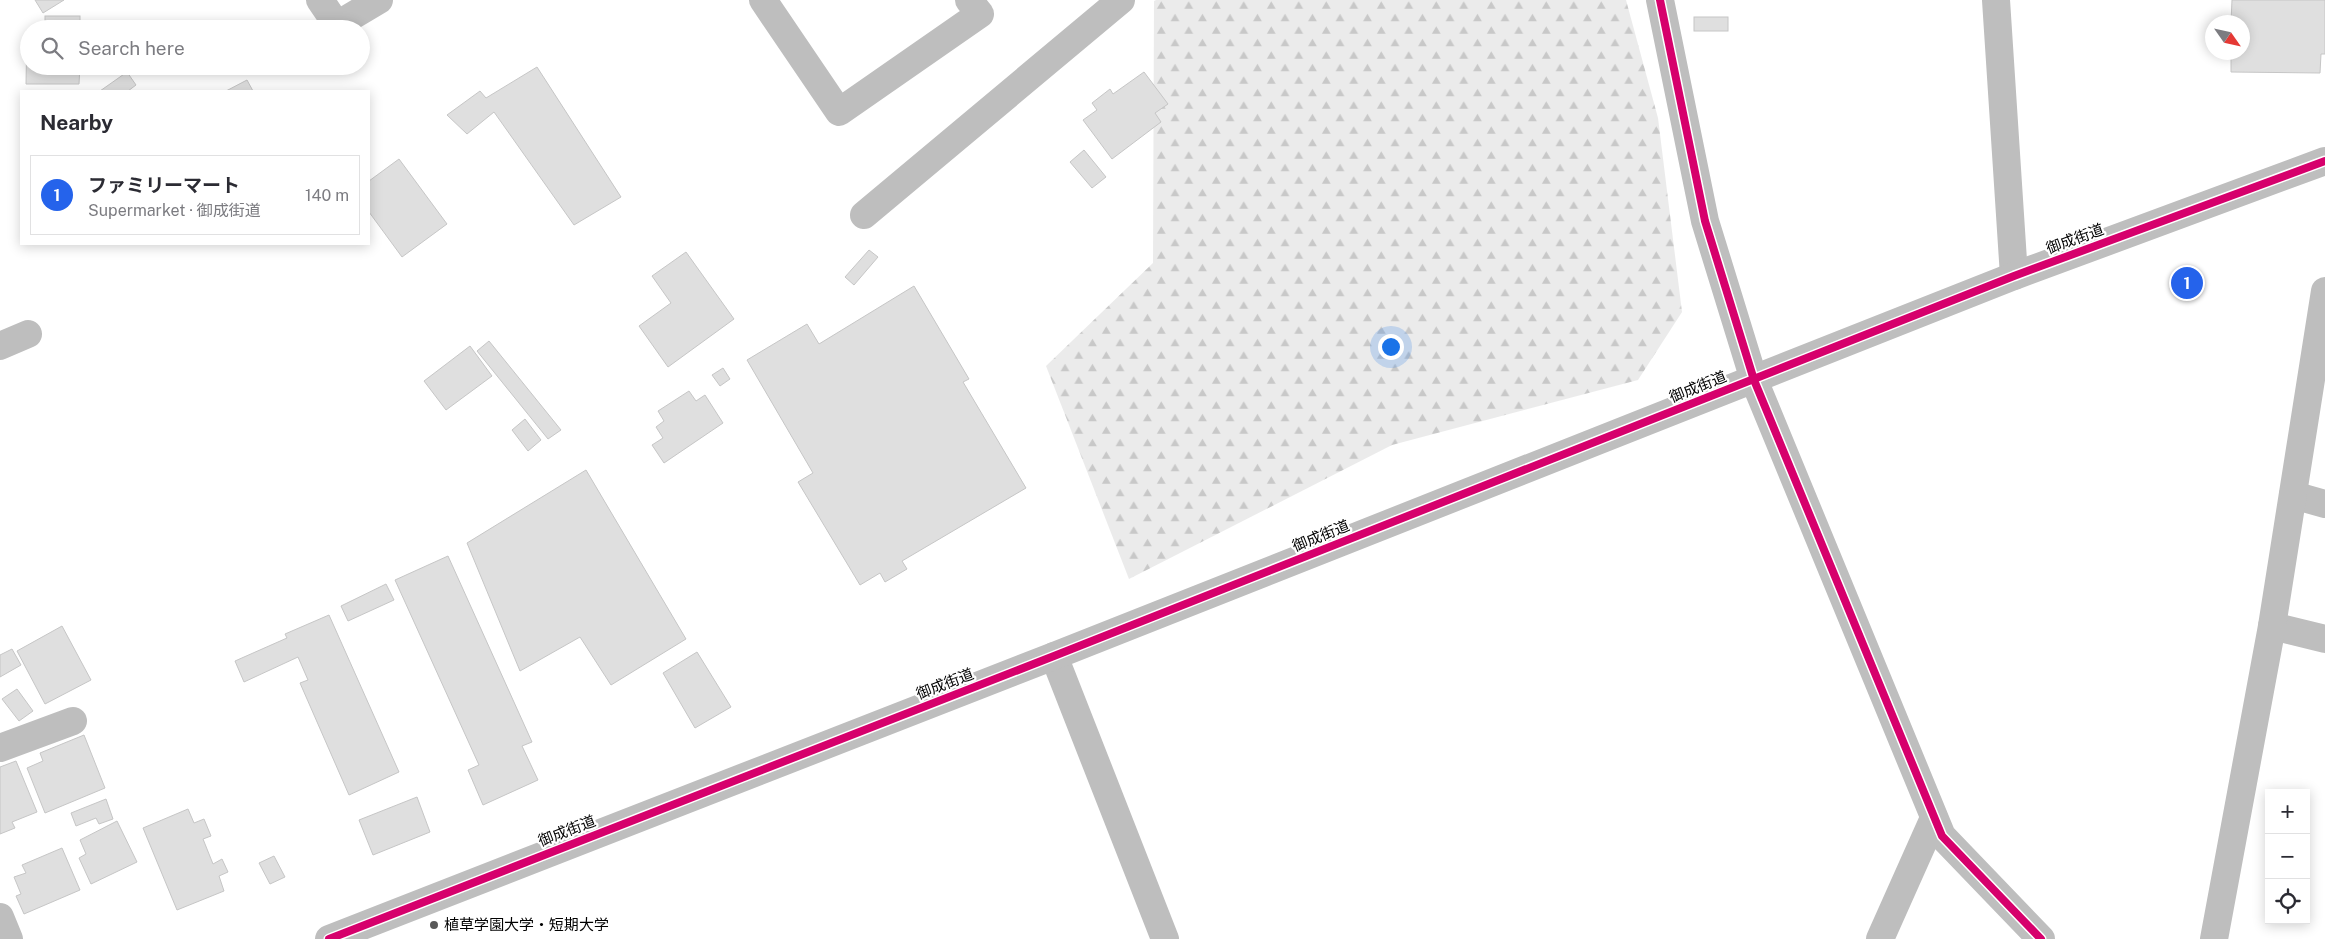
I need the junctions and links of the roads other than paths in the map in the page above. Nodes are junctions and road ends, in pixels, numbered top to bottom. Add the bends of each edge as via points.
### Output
1 (320, 0) edge
2 (379, 0) edge
3 (763, 0) edge
4 (969, 0) edge
5 (1121, 0) edge
6 (1660, 0) edge
7 (1996, 0) edge
8 (334, 20) edge
9 (345, 20) edge
10 (2325, 161) edge
11 (864, 215) dead end
12 (2014, 276) junction
13 (2325, 291) edge
14 (28, 334) dead end
15 (0, 346) edge
16 (1754, 380) junction
17 (2293, 495) junction
18 (2325, 504) edge
19 (2272, 626) junction
20 (2325, 640) edge
21 (1054, 656) junction
22 (73, 720) dead end
23 (3, 741) edge
24 (1934, 818) junction
25 (0, 917) edge
26 (8, 939) edge
27 (329, 939) edge
28 (1165, 939) edge
29 (1880, 939) edge
30 (2041, 939) edge
31 (2214, 939) edge

1 - 8 street
2 - 9 street
3 - 4 street via 839,112 980,14
5 - 11 street
6 - 16 street via 1705,222
7 - 12 street
10 - 12 street, 御成街道
12 - 16 street, 御成街道
13 - 17 street
14 - 15 street
16 - 21 street, 御成街道
16 - 24 street
17 - 18 street
17 - 19 street
19 - 20 street
19 - 31 street
21 - 27 street, 御成街道
21 - 28 street
22 - 23 street
24 - 29 street
24 - 30 street via 1942,836
25 - 26 street

